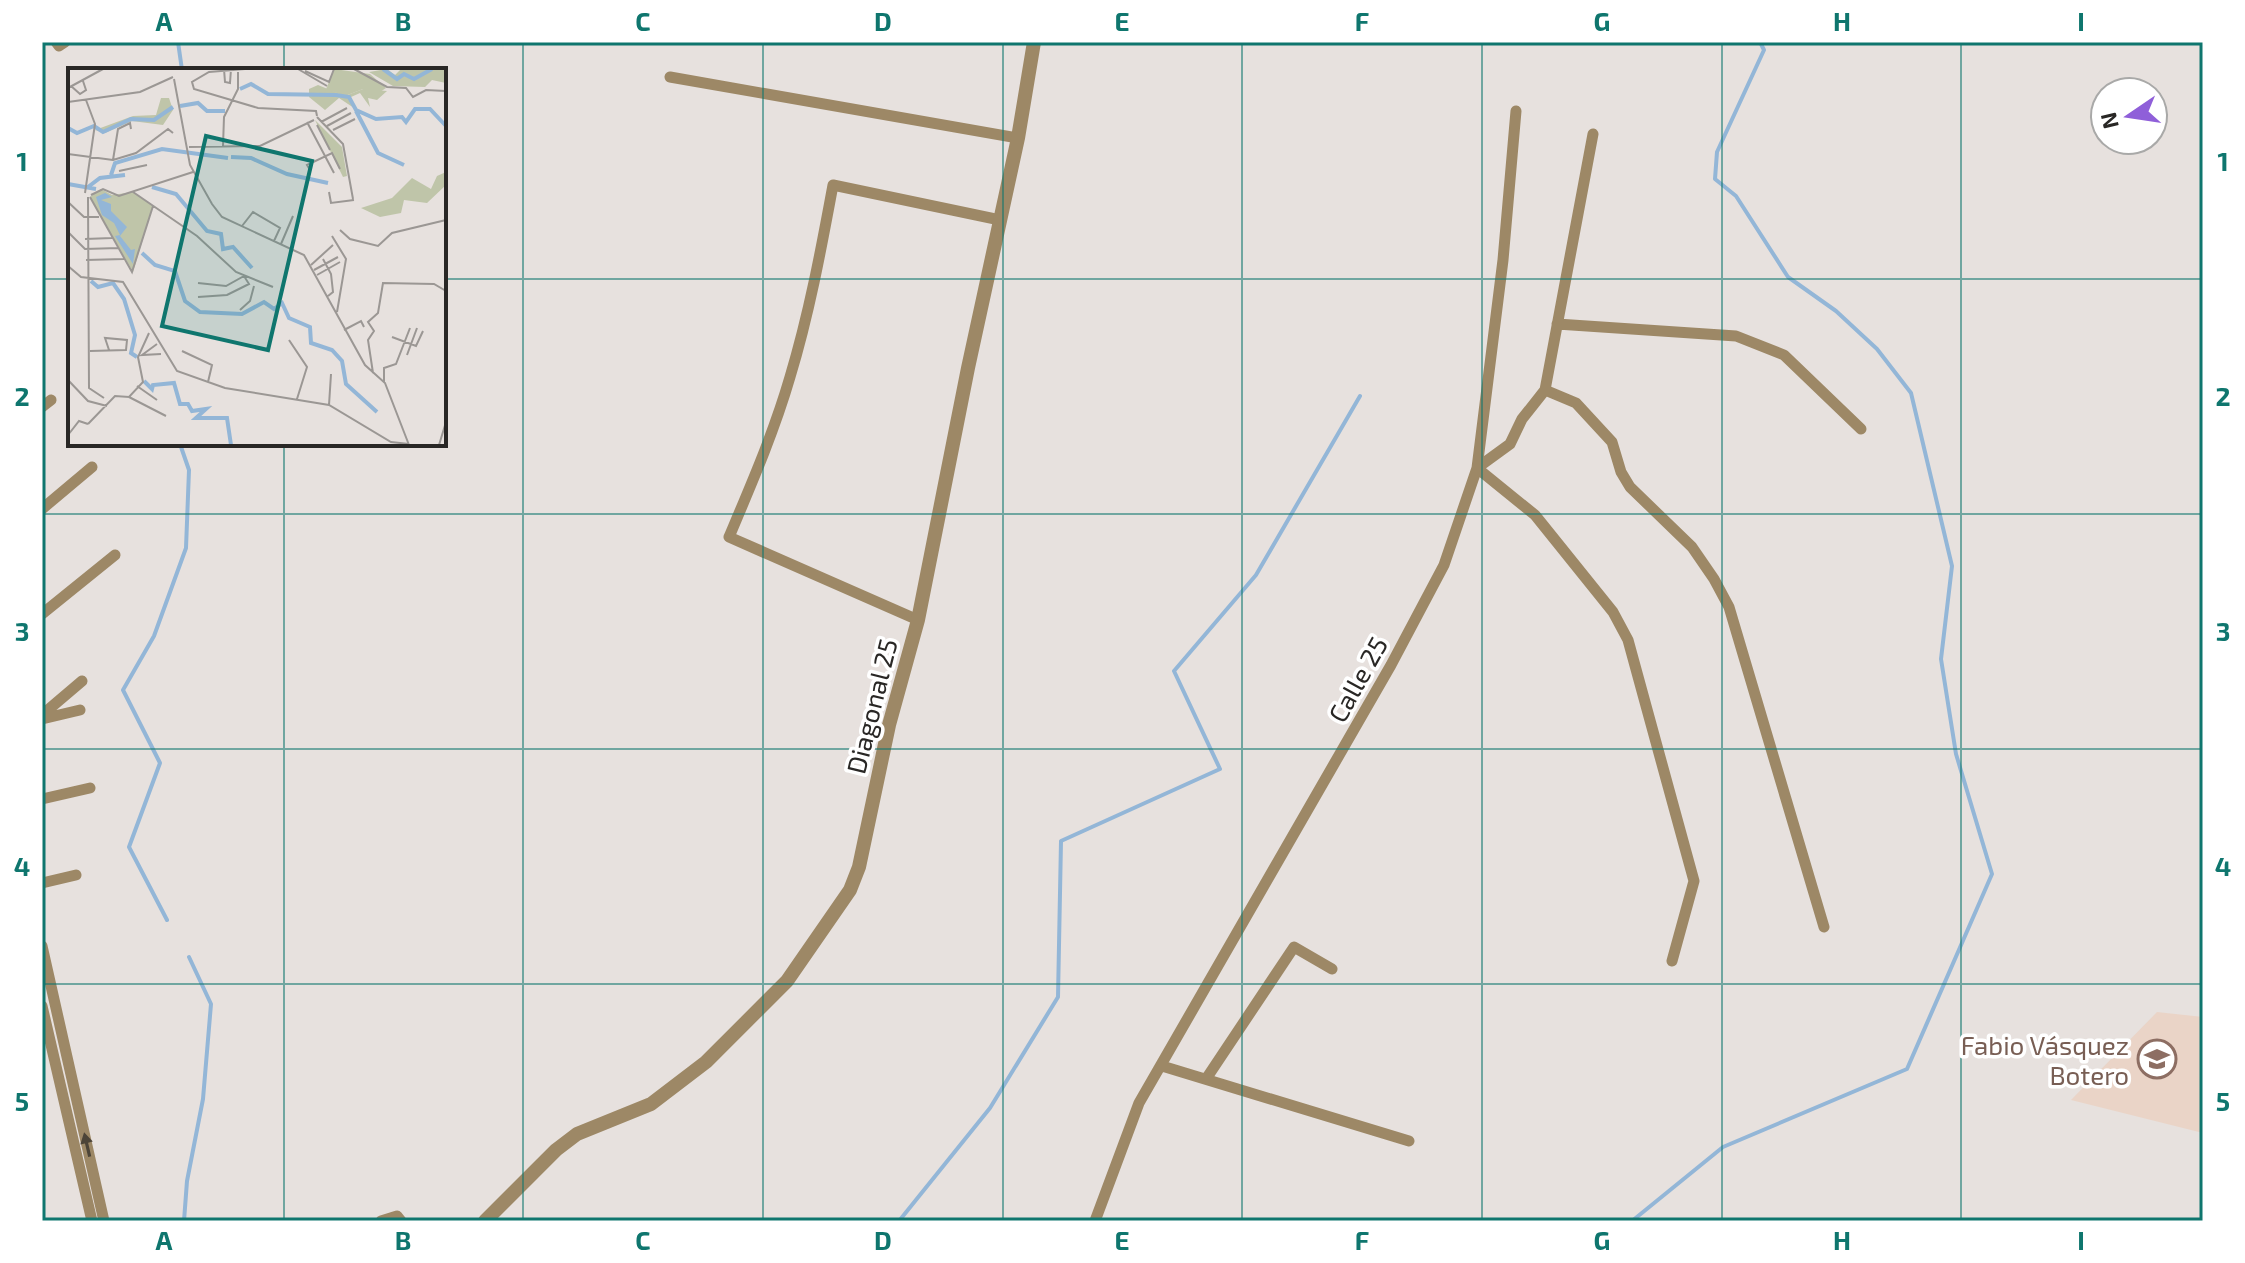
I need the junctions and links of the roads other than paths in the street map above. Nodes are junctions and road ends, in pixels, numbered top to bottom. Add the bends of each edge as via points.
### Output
1 (56, 42) edge
2 (65, 42) edge
3 (1034, 42) edge
4 (670, 77) dead end
5 (1516, 111) dead end
6 (1593, 134) dead end
7 (1018, 138) junction
8 (1000, 220) junction
9 (1557, 324) junction
10 (1545, 390) junction
11 (1861, 429) dead end
12 (92, 467) dead end
13 (1477, 468) junction
14 (42, 509) edge
15 (115, 555) dead end
16 (42, 614) edge
17 (918, 620) junction
18 (82, 681) dead end
19 (80, 710) dead end
20 (42, 717) edge
21 (90, 788) dead end
22 (42, 799) edge
23 (76, 875) dead end
24 (42, 883) edge
25 (1824, 927) dead end
26 (42, 946) edge
27 (1672, 961) dead end
28 (1332, 969) dead end
29 (42, 1006) edge
30 (65, 1046) junction
31 (47, 1051) edge
32 (1162, 1066) junction
33 (1206, 1079) junction
34 (1409, 1141) dead end
35 (92, 1221) edge
36 (104, 1221) edge
37 (381, 1221) edge
38 (401, 1221) edge
39 (485, 1221) edge
40 (1095, 1221) edge

1 - 2 street
3 - 7 street, Diagonal 25
4 - 7 street
5 - 13 street, Calle 25
6 - 9 street
7 - 8 street, Diagonal 25
8 - 17 street, Diagonal 25
8 - 17 street via 833,185 789,380 729,537
9 - 10 street
9 - 11 street via 1736,336 1784,355
10 - 13 street via 1510,444
10 - 25 street via 1576,403 1612,442 1630,487 1692,547 1729,607
12 - 14 street
13 - 27 street via 1535,515 1613,612 1628,640 1694,881
13 - 32 street, Calle 25 via 1438,577
15 - 16 street
17 - 39 street, Diagonal 25 via 859,867 850,890 787,981 706,1062 651,1104 577,1134
18 - 20 street
19 - 20 street
21 - 22 street
23 - 24 street
26 - 30 street
28 - 33 street via 1294,947
29 - 31 street
30 - 31 street
36 -> 30 street
31 - 35 street
32 - 33 street
32 - 40 street, Calle 25 via 1139,1103
33 - 34 street
37 - 38 street via 397,1216

